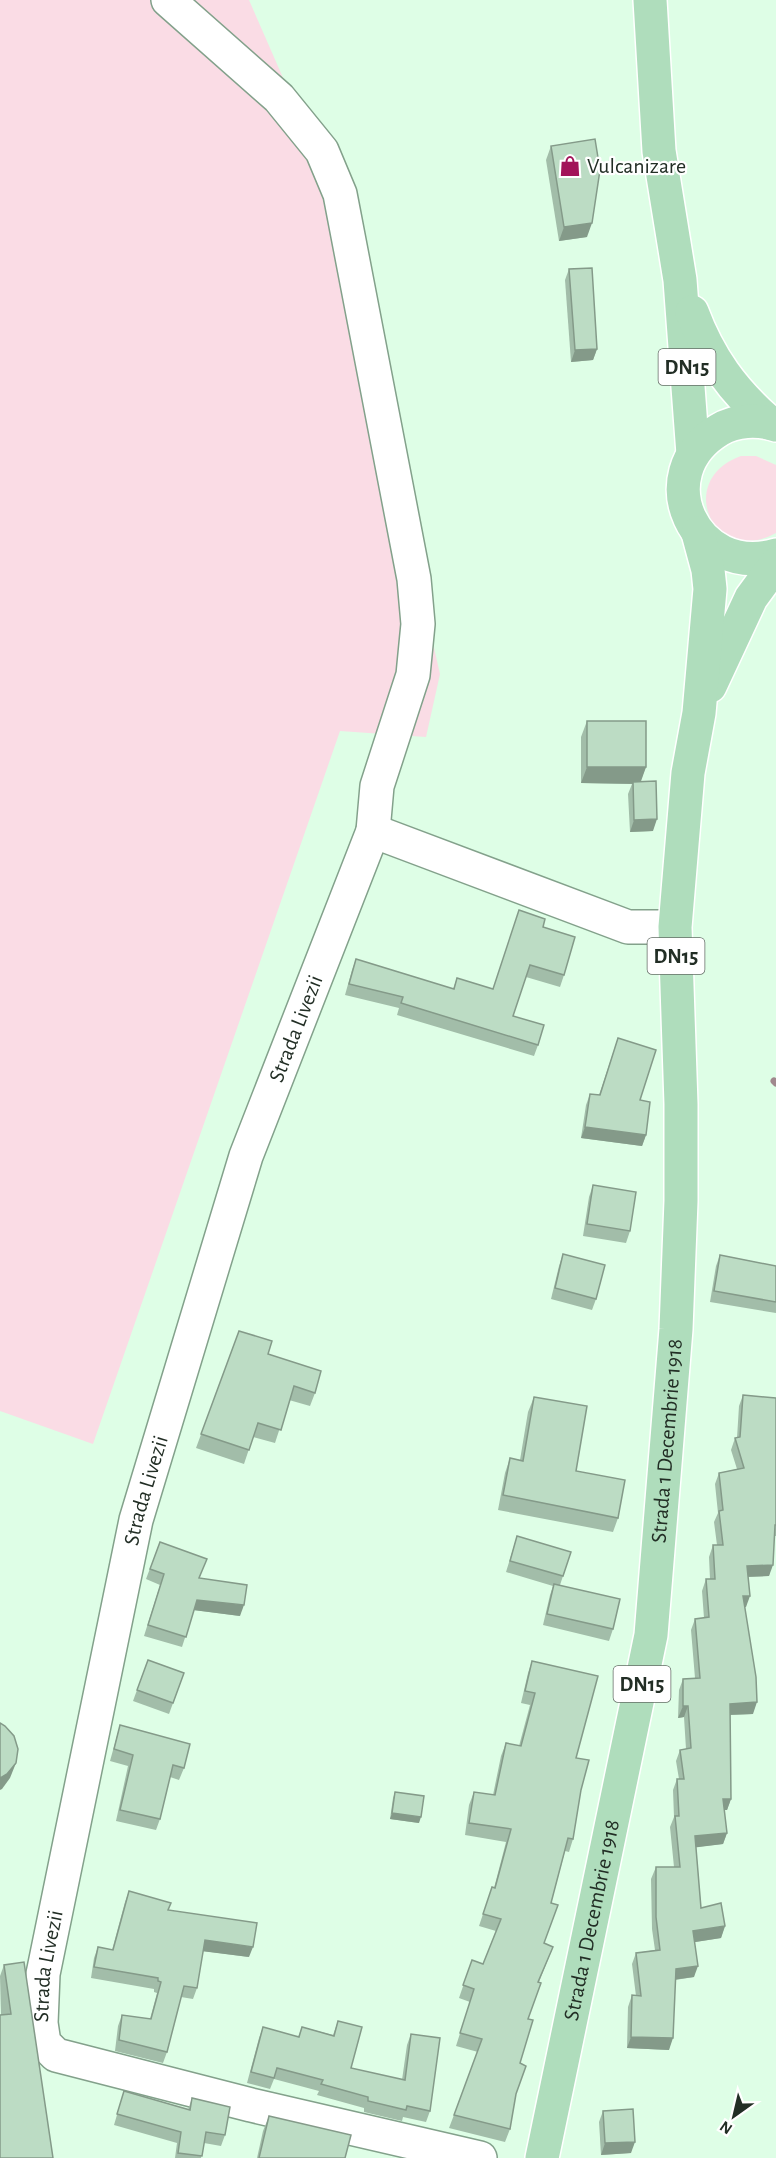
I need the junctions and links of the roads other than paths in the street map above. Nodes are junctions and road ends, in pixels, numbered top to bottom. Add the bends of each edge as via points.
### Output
1 (168, 0) edge
2 (650, 0) edge
3 (680, 280) junction
4 (773, 424) edge
5 (693, 454) junction
6 (698, 533) junction
7 (776, 555) edge
8 (776, 564) edge
9 (699, 713) junction
10 (374, 831) junction
11 (675, 927) junction
12 (480, 2158) edge
13 (542, 2158) edge

1 - 10 street, Strada Livezii via 279,98 322,151 340,194 414,579 418,624 413,675 377,786
2 - 3 main road, DN15 via 659,151
3 - 4 main road, DN15 via 704,345 746,403
3 - 5 main road, DN15
4 - 5 main road, DN15 via 748,421 726,426 707,437
5 - 6 main road, DN15 via 685,473 683,494 687,515
6 - 7 main road, DN15 via 715,549 737,558 761,560
6 - 9 main road, Strada 1 Decembrie 1918 / DN15 via 710,589
8 - 9 main road, Strada 1 Decembrie 1918 / DN15 via 738,625
9 - 11 main road, Strada 1 Decembrie 1918 / DN15 via 688,773
10 - 11 street via 628,927
10 - 12 street, Strada Livezii via 246,1156 136,1520 43,1974 41,2024 44,2043 56,2055
11 - 13 main road, Strada 1 Decembrie 1918 / DN15 via 681,1201 676,1329 651,1635

